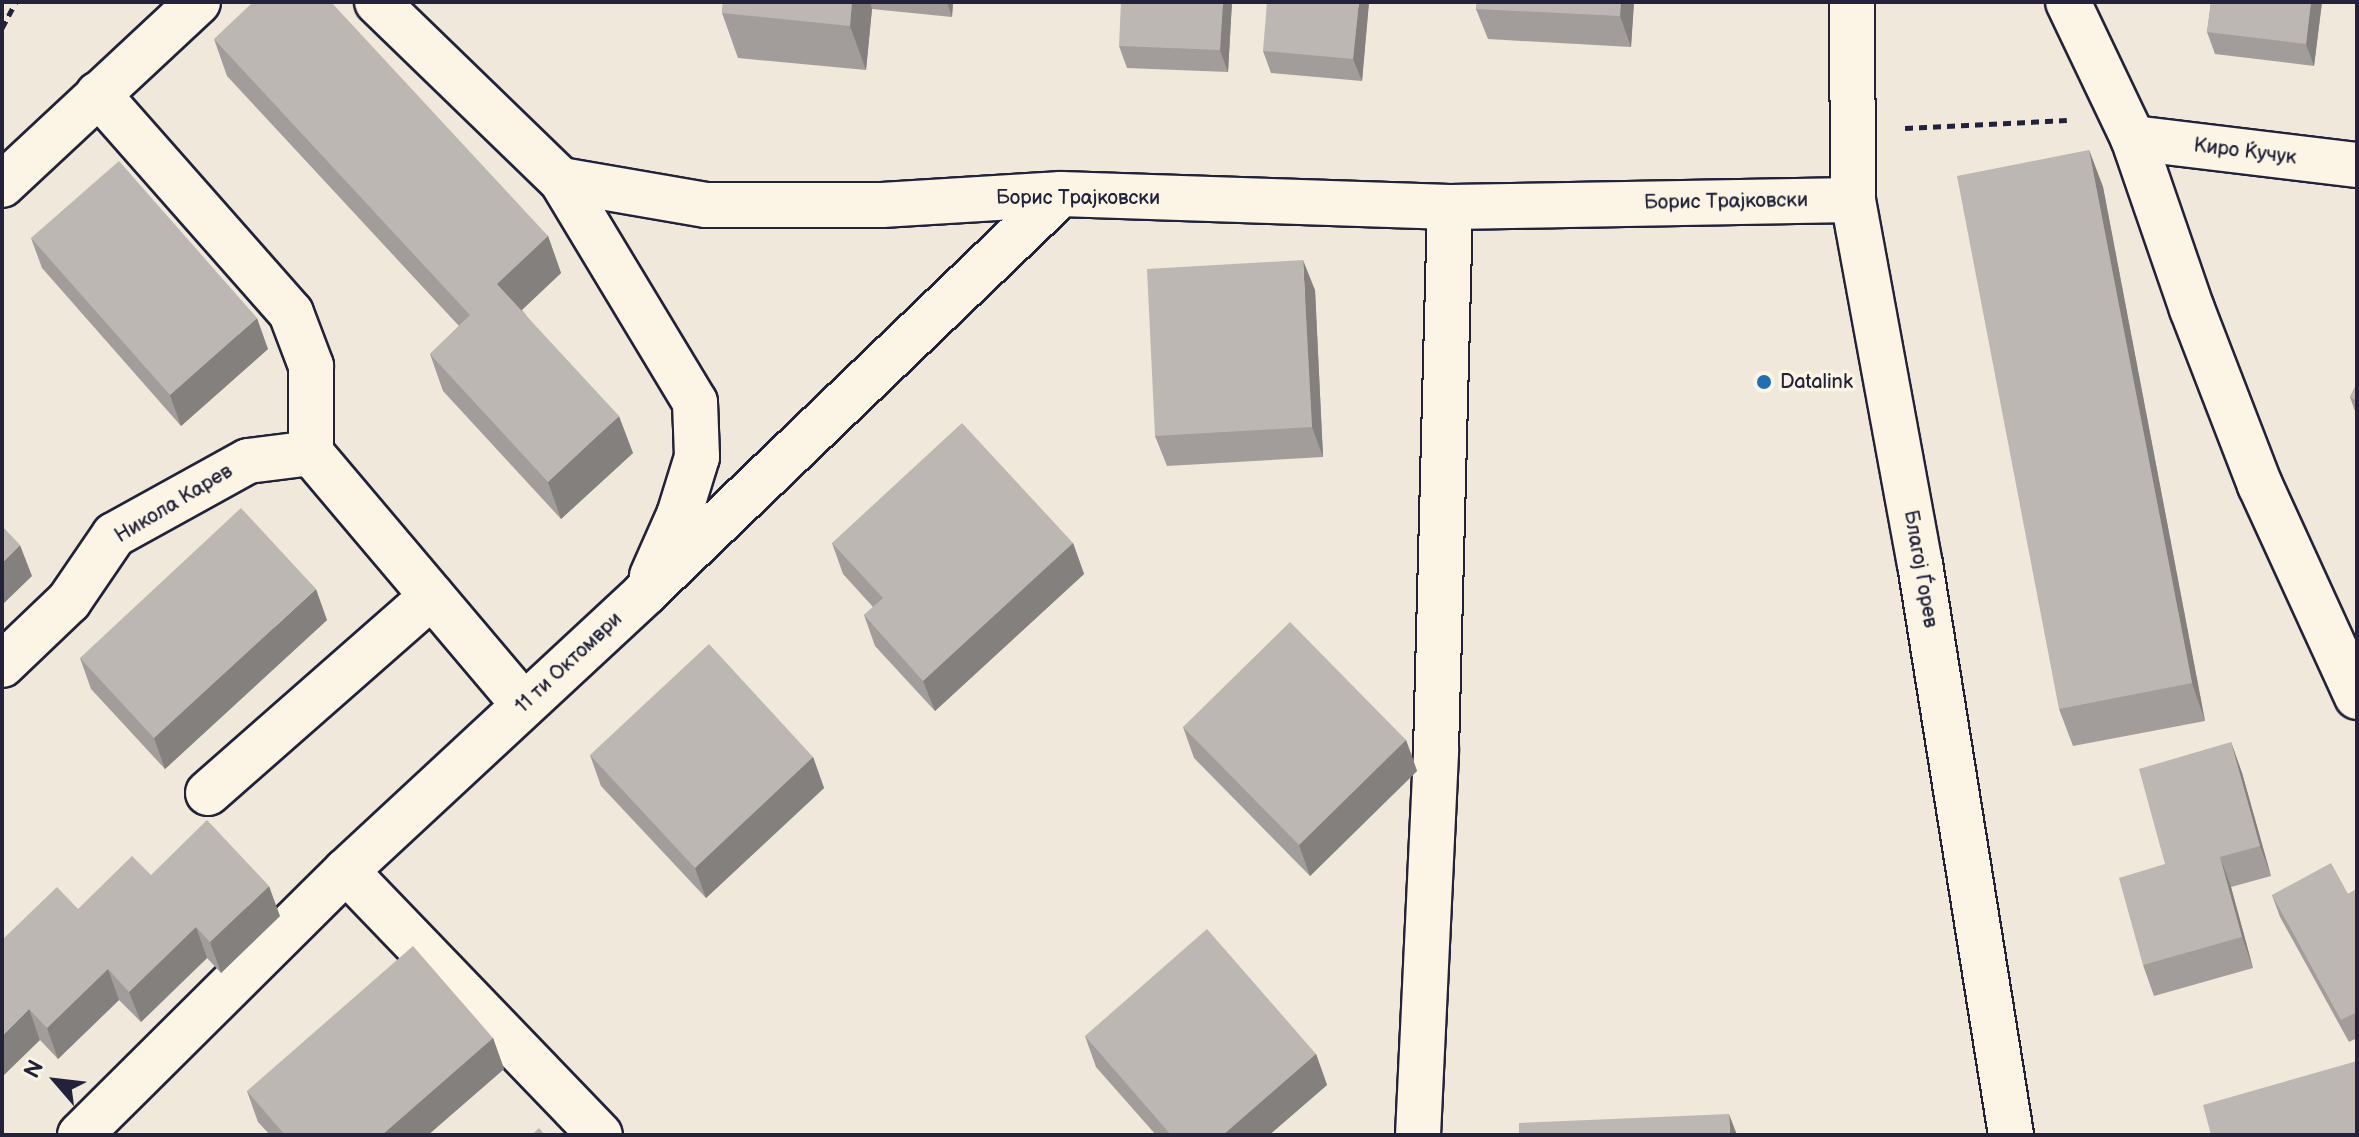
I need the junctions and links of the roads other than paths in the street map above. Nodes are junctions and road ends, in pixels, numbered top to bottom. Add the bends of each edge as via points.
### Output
1 (198, 2) edge
2 (377, 2) edge
3 (1852, 2) edge
4 (2068, 2) edge
5 (98, 94) junction
6 (2129, 128) junction
7 (2357, 165) edge
8 (561, 180) junction
9 (2, 185) edge
10 (1061, 194) junction
11 (1853, 200) junction
12 (1450, 207) junction
13 (311, 453) junction
14 (645, 593) junction
15 (432, 596) junction
16 (2, 665) edge
17 (2357, 697) edge
18 (524, 705) junction
19 (208, 793) dead end
20 (346, 871) junction
21 (80, 1135) edge
22 (600, 1135) edge
23 (1418, 1135) edge
24 (2011, 1135) edge

1 - 5 street
2 - 8 street
3 - 11 street, Благој Ѓорев
4 - 6 street
5 - 9 street
5 - 13 street via 291,313 311,366
6 - 7 street, Киро Ќучук
6 - 17 street via 2260,485
8 - 10 street, Борис Трајковски via 706,205 882,205
8 - 14 street via 695,402 697,457
10 - 12 street, Борис Трајковски
10 - 14 street, 11 ти Октомври
11 - 12 street, Борис Трајковски
11 - 24 street, Благој Ѓорев via 1920,564
12 - 23 street via 1436,751
13 - 15 street
13 - 16 street, Никола Карев via 248,461 114,535 69,601
14 - 18 street, 11 ти Октомври
15 - 18 street
15 - 19 street
18 - 20 street, 11 ти Октомври
20 - 21 street, 11 ти Октомври
20 - 22 street

